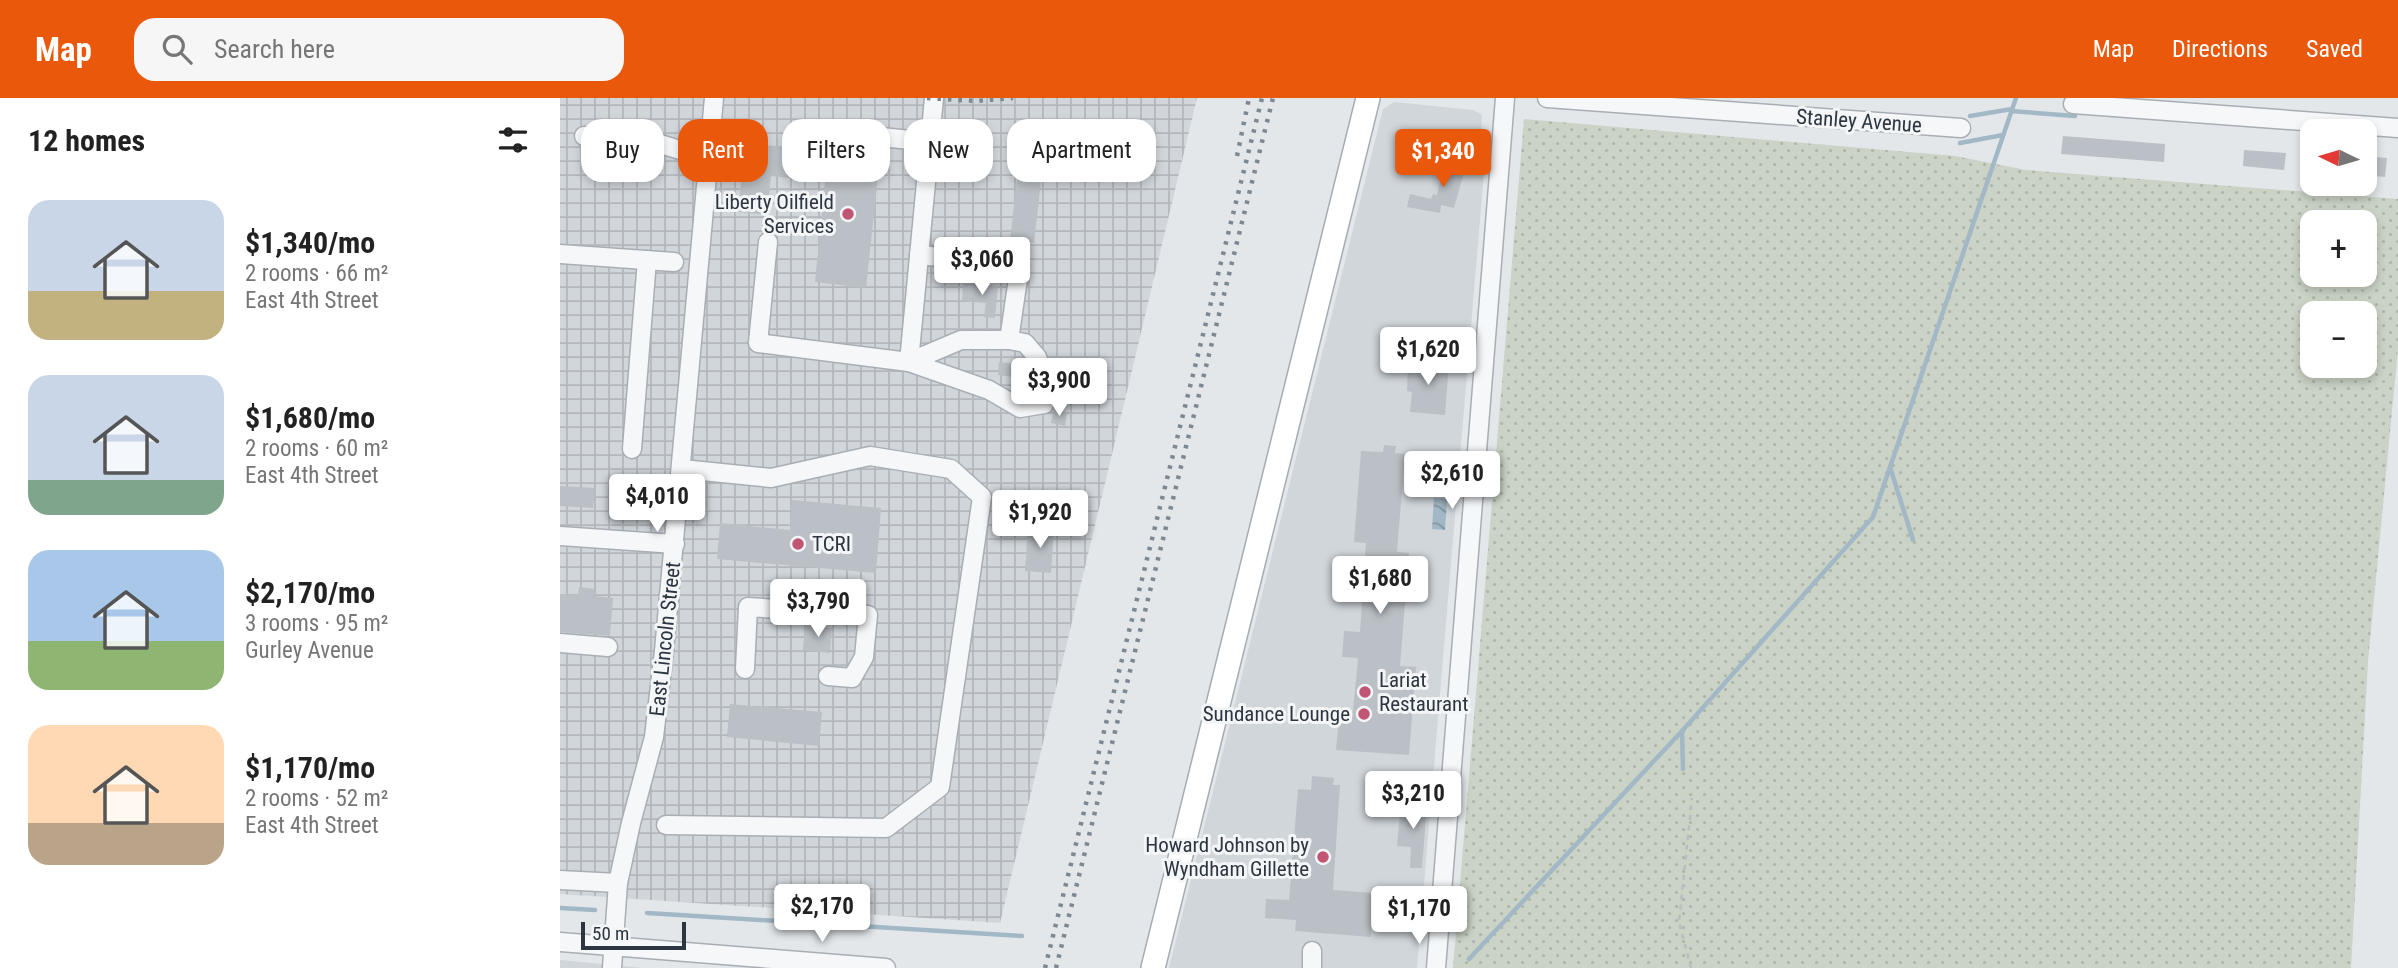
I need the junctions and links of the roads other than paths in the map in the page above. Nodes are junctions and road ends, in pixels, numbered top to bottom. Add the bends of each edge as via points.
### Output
1 (714, 98) edge
2 (934, 98) edge
3 (1368, 98) edge
4 (1505, 98) edge
5 (1547, 98) edge
6 (2073, 104) dead end
7 (1734, 105) edge
8 (2199, 106) edge
9 (712, 119) edge
10 (932, 119) edge
11 (1961, 128) dead end
12 (2398, 128) edge
13 (707, 182) edge
14 (926, 182) edge
15 (768, 242) dead end
16 (560, 254) edge
17 (919, 254) junction
18 (647, 260) junction
19 (674, 262) dead end
20 (1009, 340) junction
21 (909, 362) junction
22 (632, 449) dead end
23 (682, 469) junction
24 (560, 536) edge
25 (675, 544) junction
26 (560, 643) edge
27 (608, 647) dead end
28 (745, 670) dead end
29 (828, 676) dead end
30 (666, 825) dead end
31 (560, 880) edge
32 (618, 883) junction
33 (560, 942) edge
34 (614, 946) junction
35 (612, 968) edge
36 (886, 968) edge
37 (1153, 968) edge
38 (1436, 968) edge

1 - 9 street, East Lincoln Street
2 - 10 street
3 - 37 main road
4 - 38 street
5 - 7 street, Stanley Avenue
6 - 8 street
7 - 11 street, Stanley Avenue
8 - 12 street
13 - 23 street, East Lincoln Street
14 - 17 street
15 - 21 street via 758,343
16 - 18 street
17 - 20 street via 1020,265
17 - 21 street
18 - 19 street
18 - 22 street
20 - 21 street via 961,340
20 - 21 street via 1025,344 1037,357 1047,386 1044,404 1020,408 989,390
23 - 25 street, East Lincoln Street
23 - 30 street via 771,478 870,456 951,469 982,497 940,787 886,828
24 - 25 street
25 - 32 street, East Lincoln Street via 654,737
26 - 27 street
28 - 29 street via 748,607 868,615 864,657 852,678
31 - 32 street
32 - 34 street, East Lincoln Street
33 - 34 street
34 - 35 street, East Lincoln Street
34 - 36 street

